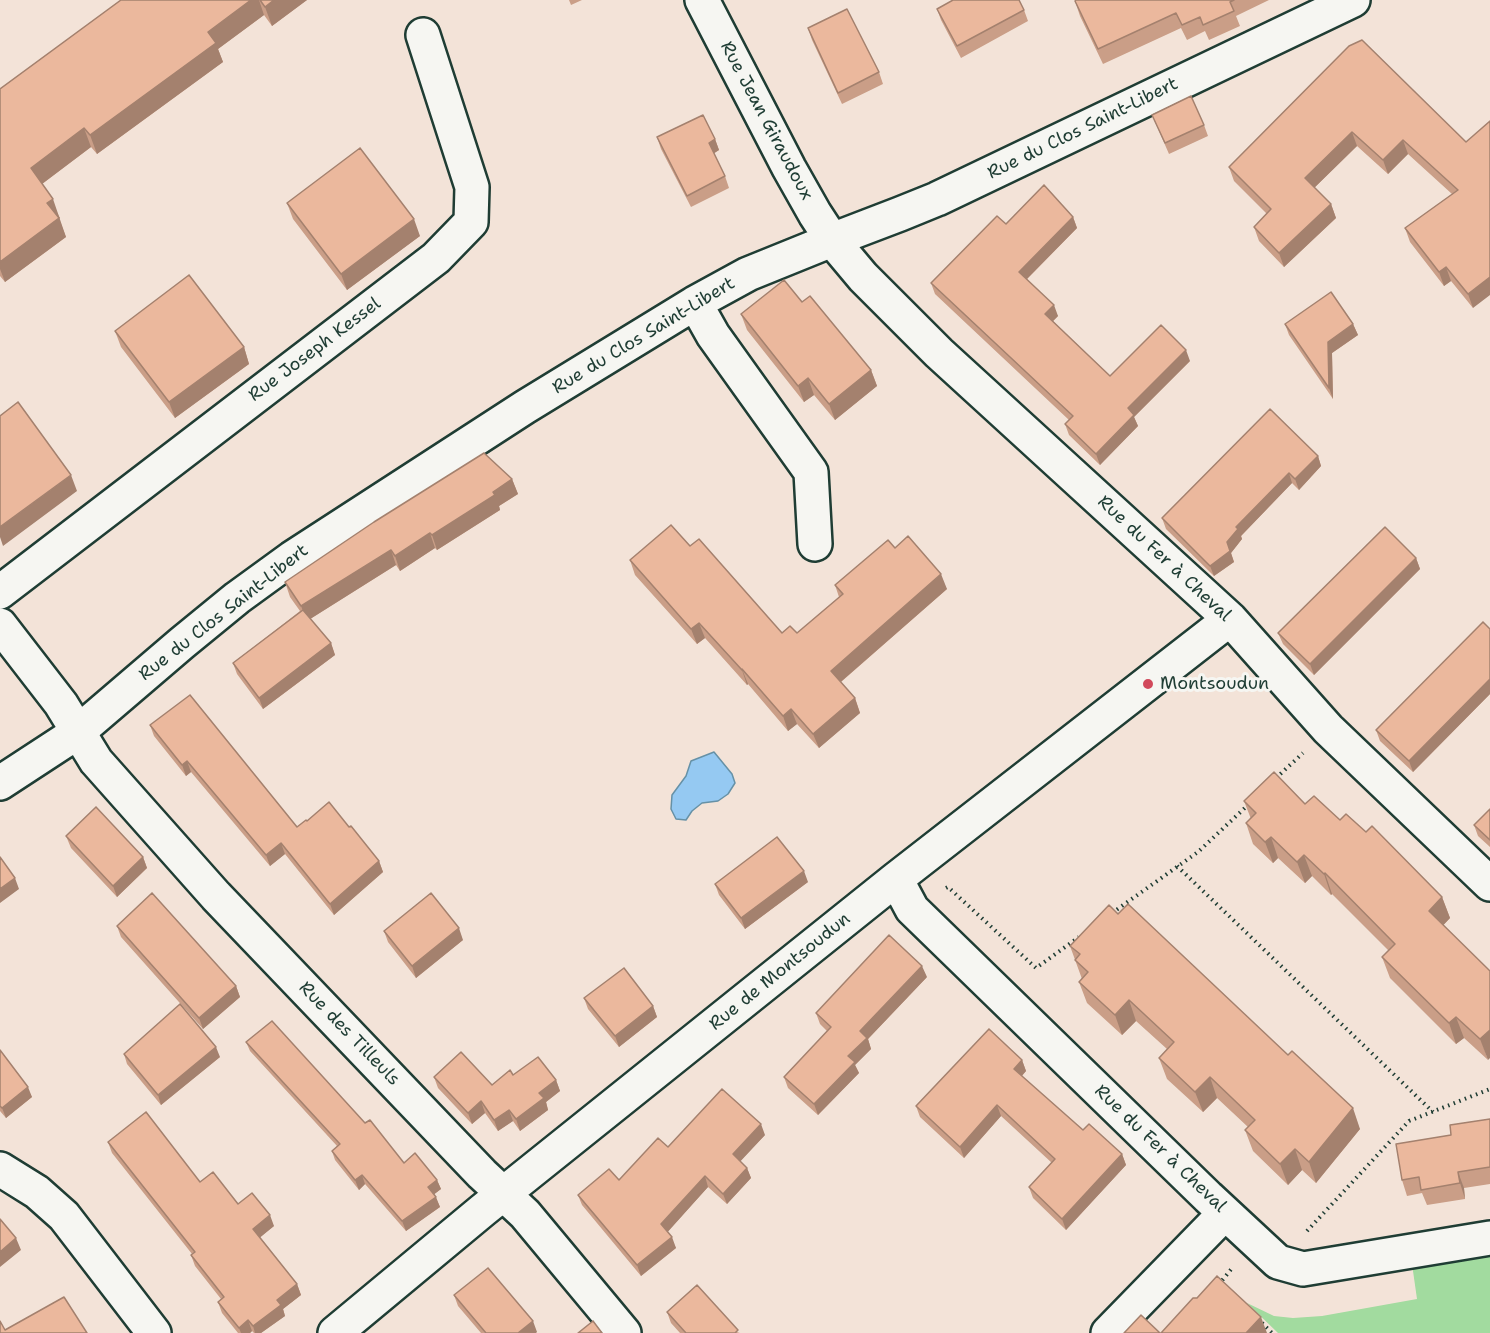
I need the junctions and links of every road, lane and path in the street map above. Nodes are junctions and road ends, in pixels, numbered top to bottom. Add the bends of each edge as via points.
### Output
1 (702, 0) edge
2 (1353, 0) edge
3 (423, 35) dead end
4 (832, 240) junction
5 (695, 303) junction
6 (815, 544) dead end
7 (0, 592) edge
8 (1230, 619) junction
9 (0, 625) edge
10 (1328, 729) junction
11 (78, 732) junction
12 (1276, 778) edge
13 (0, 783) edge
14 (1250, 803) edge
15 (1177, 866) junction
16 (896, 879) junction
17 (1490, 885) edge
18 (912, 909) junction
19 (1112, 914) edge
20 (1083, 934) edge
21 (1490, 1089) edge
22 (1432, 1112) junction
23 (0, 1169) edge
24 (504, 1194) junction
25 (1225, 1213) junction
26 (1490, 1238) edge
27 (1267, 1252) junction
28 (1227, 1290) edge
29 (1257, 1319) edge
30 (154, 1333) edge
31 (335, 1333) edge
32 (624, 1333) edge
33 (1108, 1333) edge
34 (1272, 1333) edge

1 - 4 street, Rue Jean Giraudoux via 789,168
2 - 4 street, Rue du Clos Saint-Libert via 937,199
3 - 7 street, Rue Joseph Kessel via 472,187 471,222 436,258
4 - 5 street, Rue du Clos Saint-Libert via 748,274
4 - 8 street, Rue du Fer à Cheval via 939,353
5 - 6 street via 712,334 810,472
5 - 11 street, Rue du Clos Saint-Libert via 292,558 237,598
8 - 10 street, Rue du Fer à Cheval
8 - 16 street, Rue de Montsoudun
9 - 11 street
10 - 12 path
10 - 17 street, Rue du Fer à Cheval
11 - 13 street, Rue du Clos Saint-Libert
11 - 24 street, Rue des Tilleuls via 96,761 216,896
14 - 15 path via 1198,852
15 - 19 path
15 - 22 path
16 - 18 street, Rue du Fer à Cheval
16 - 24 street, Rue de Montsoudun
18 - 20 path via 948,887 1036,968
18 - 25 street, Rue du Fer à Cheval
21 - 22 path
22 - 27 path via 1409,1121
23 - 30 street via 37,1192 64,1216
24 - 31 street, Rue de Montsoudun
24 - 32 street, Rue des Tilleuls
25 - 27 street, Rue du Fer à Cheval
25 - 33 street
26 - 27 street via 1303,1269
27 - 28 path via 1220,1283
29 - 34 path

